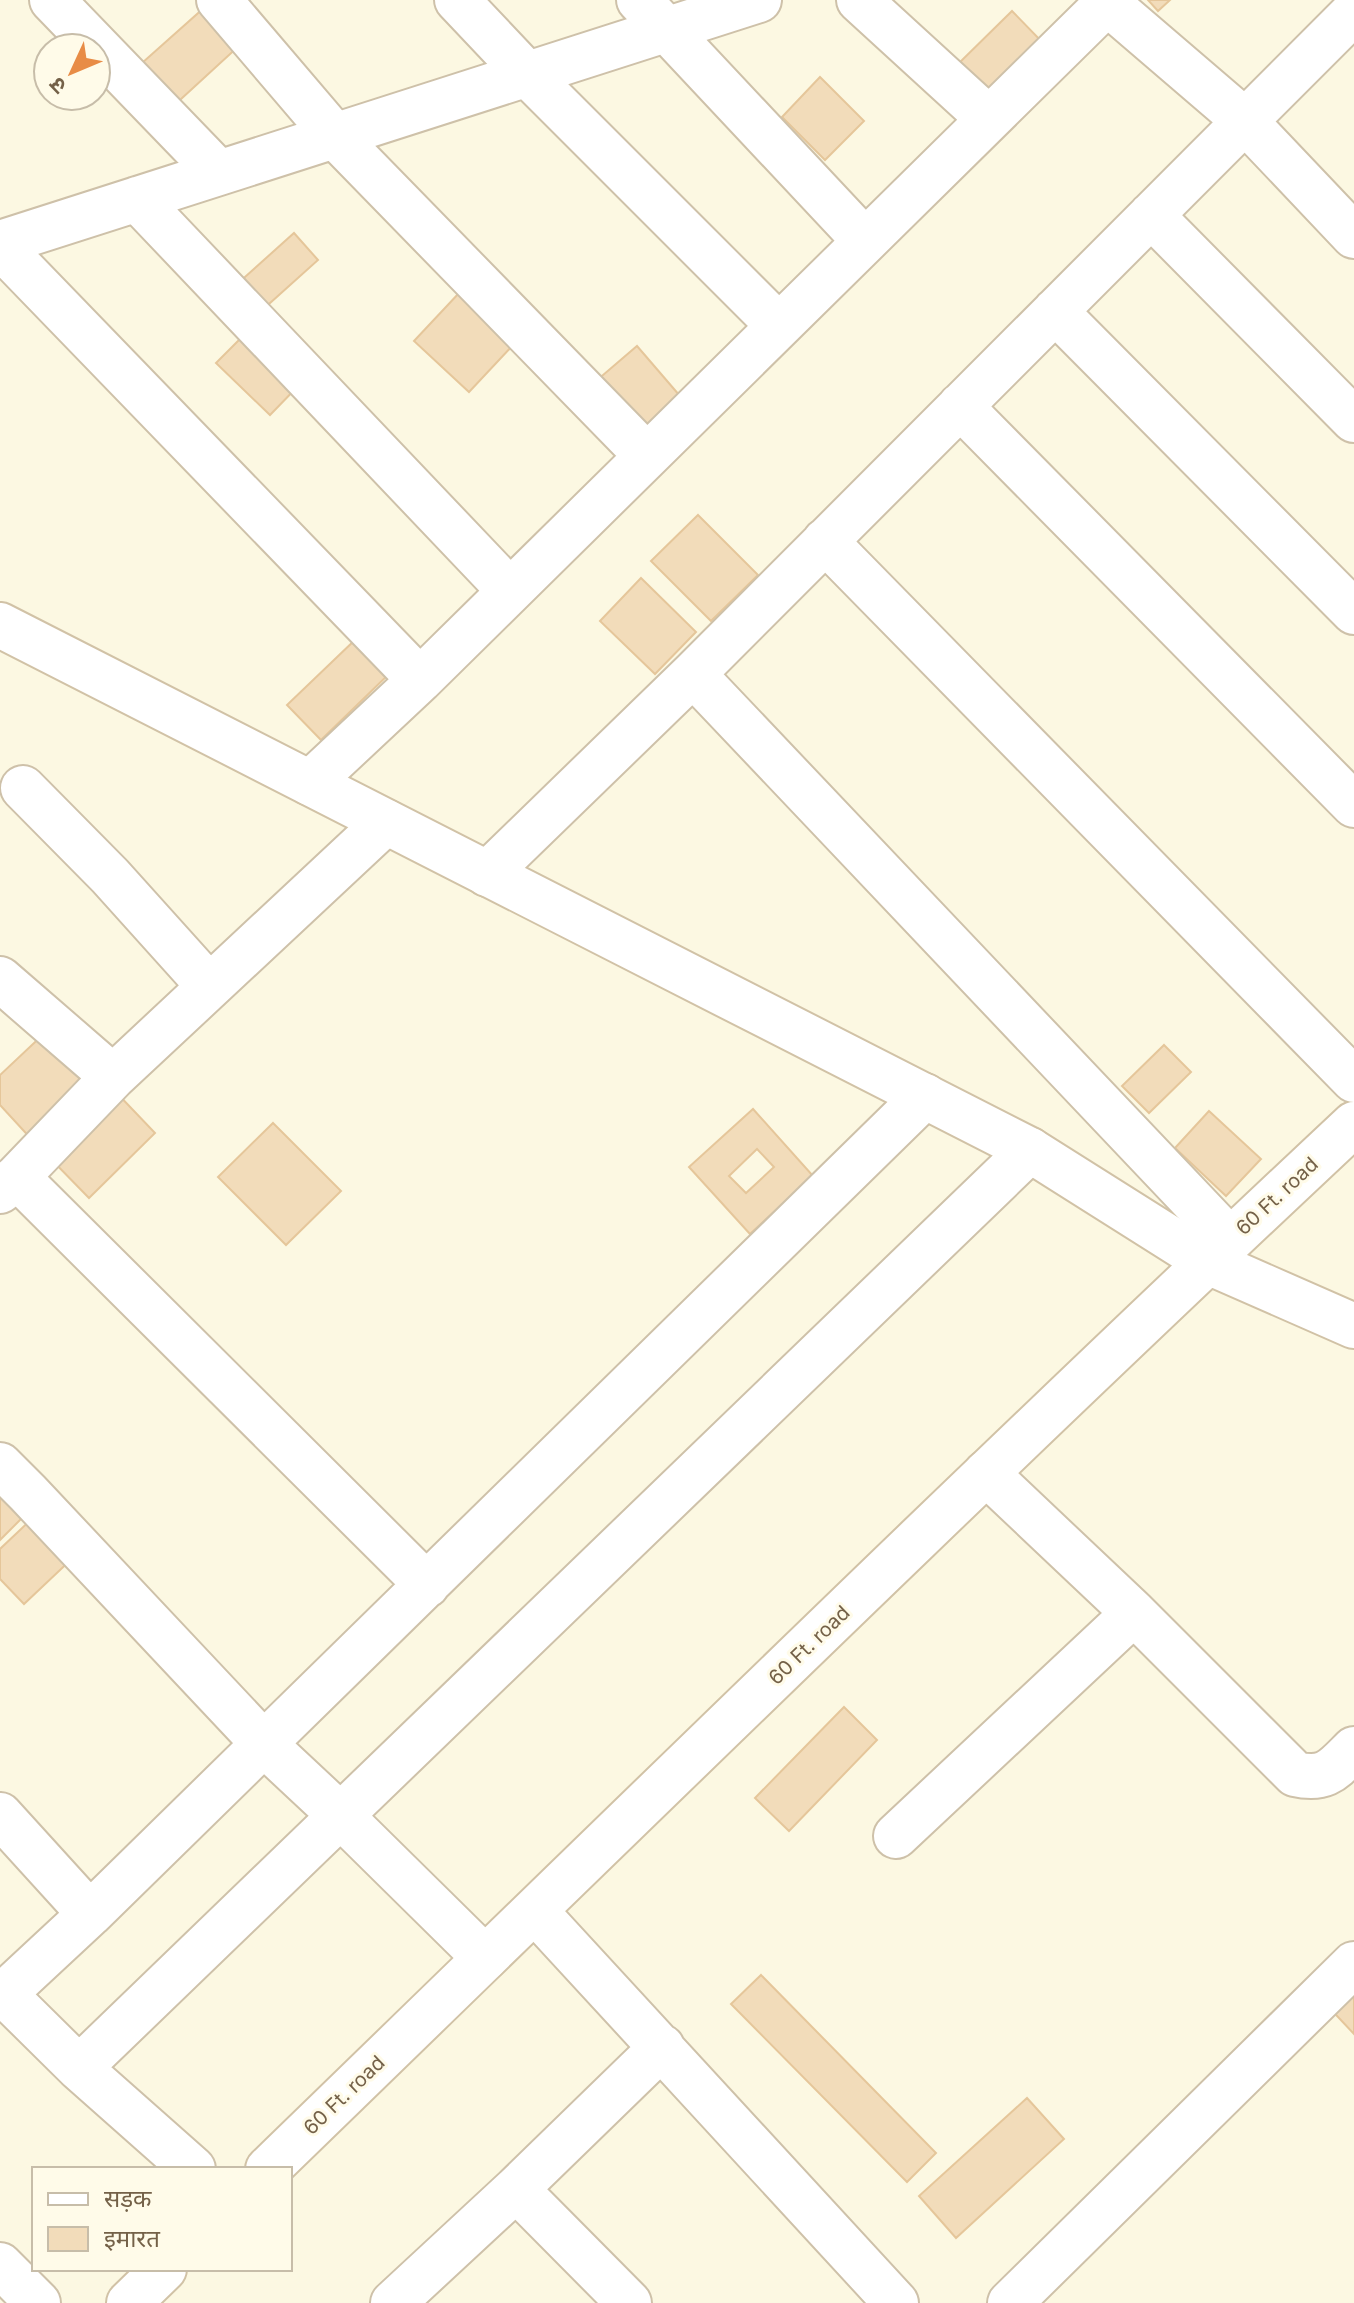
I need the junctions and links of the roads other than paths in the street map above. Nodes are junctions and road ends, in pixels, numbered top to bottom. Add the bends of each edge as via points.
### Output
1 (52, 0) edge
2 (219, 0) edge
3 (457, 0) edge
4 (759, 0) edge
5 (859, 0) edge
6 (1106, 1) edge
7 (1354, 12) edge
8 (652, 15) edge
9 (527, 74) junction
10 (989, 119) junction
11 (1245, 121) junction
12 (335, 136) junction
13 (219, 173) junction
14 (137, 199) junction
15 (1151, 215) junction
16 (1354, 236) edge
17 (865, 241) junction
18 (0, 245) edge
19 (1055, 311) junction
20 (779, 326) junction
21 (960, 406) junction
22 (1354, 420) edge
23 (647, 456) junction
24 (825, 541) junction
25 (510, 591) junction
26 (1354, 612) edge
27 (0, 625) edge
28 (693, 674) junction
29 (420, 680) junction
30 (310, 783) junction
31 (23, 788) dead end
32 (1354, 805) edge
33 (386, 822) junction
34 (487, 874) junction
35 (0, 979) edge
36 (209, 986) junction
37 (113, 1077) junction
38 (1354, 1080) edge
39 (925, 1096) junction
40 (1354, 1124) edge
41 (1030, 1150) junction
42 (8, 1184) edge
43 (1218, 1251) junction
44 (1354, 1326) edge
45 (0, 1465) edge
46 (986, 1473) junction
47 (427, 1585) junction
48 (1134, 1613) junction
49 (264, 1744) junction
50 (1354, 1749) edge
51 (0, 1815) edge
52 (341, 1816) junction
53 (896, 1836) dead end
54 (535, 1911) junction
55 (90, 1914) junction
56 (485, 1958) junction
57 (1354, 1964) edge
58 (2, 1992) edge
59 (662, 2047) junction
60 (79, 2068) junction
61 (191, 2167) edge
62 (270, 2167) edge
63 (516, 2189) junction
64 (0, 2265) edge
65 (162, 2271) edge
66 (38, 2303) edge
67 (129, 2303) edge
68 (393, 2303) edge
69 (629, 2303) edge
70 (896, 2303) edge
71 (1010, 2303) edge

1 - 13 street
2 - 12 street
3 - 9 street
4 - 8 street
5 - 10 street
6 - 10 street
6 - 11 street
7 - 11 street
8 - 9 street
8 - 17 street
9 - 12 street
9 - 20 street
10 - 17 street
11 - 15 street
11 - 16 street
12 - 13 street
12 - 23 street
13 - 14 street
14 - 18 street
14 - 25 street
15 - 19 street
15 - 22 street
17 - 20 street
18 - 29 street
19 - 21 street
19 - 26 street
20 - 23 street
21 - 24 street
21 - 32 street
23 - 25 street
24 - 28 street
24 - 38 street
25 - 29 street
27 - 30 street
28 - 34 street
28 - 43 street
29 - 30 street
30 - 33 street
31 - 36 street
33 - 34 street
33 - 36 street
34 - 39 street
35 - 37 street
36 - 37 street
37 - 42 street
39 - 41 street
39 - 47 street
40 - 43 street, 60 Ft. road
41 - 43 street
41 - 52 street
42 - 47 street
43 - 44 street
43 - 46 street, 60 Ft. road
45 - 49 street
46 - 48 street
46 - 54 street, 60 Ft. road
47 - 49 street
48 - 50 street via 1295,1774 1325,1776
48 - 53 street
49 - 52 street
49 - 55 street
51 - 55 street
52 - 56 street
52 - 60 street
54 - 56 street, 60 Ft. road
54 - 59 street
55 - 58 street
56 - 62 street, 60 Ft. road
57 - 71 street
58 - 60 street
59 - 63 street
59 - 70 street
60 - 61 street
63 - 68 street
63 - 69 street
64 - 66 street
65 - 67 street

